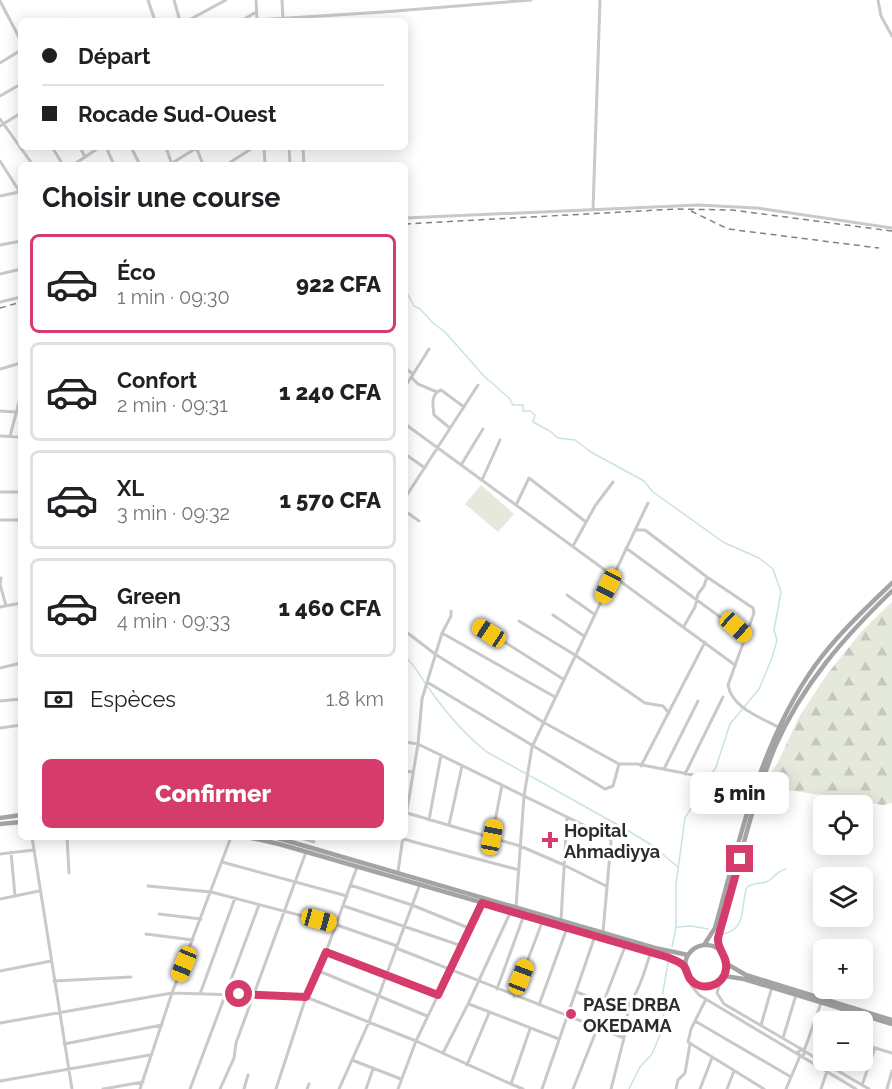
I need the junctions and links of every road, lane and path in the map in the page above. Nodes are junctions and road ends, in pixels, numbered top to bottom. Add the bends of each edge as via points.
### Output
1 (148, 0) edge
2 (174, 0) edge
3 (226, 0) edge
4 (256, 0) edge
5 (282, 0) edge
6 (531, 0) edge
7 (600, 0) edge
8 (878, 0) edge
9 (0, 1) edge
10 (256, 12) junction
11 (153, 18) edge
12 (179, 18) edge
13 (193, 18) edge
14 (246, 18) edge
15 (257, 18) edge
16 (283, 18) edge
17 (306, 18) edge
18 (18, 35) edge
19 (892, 36) edge
20 (18, 52) edge
21 (0, 63) edge
22 (18, 86) edge
23 (0, 96) edge
24 (18, 115) edge
25 (0, 119) edge
26 (2, 124) edge
27 (18, 145) edge
28 (22, 150) edge
29 (82, 150) edge
30 (96, 150) edge
31 (193, 150) edge
32 (250, 150) edge
33 (85, 157) junction
34 (0, 161) edge
35 (31, 162) edge
36 (78, 162) edge
37 (175, 162) edge
38 (232, 162) edge
39 (18, 188) edge
40 (18, 193) edge
41 (0, 196) edge
42 (593, 210) junction
43 (408, 218) edge
44 (892, 228) edge
45 (18, 242) edge
46 (0, 245) edge
47 (18, 270) edge
48 (0, 274) edge
49 (18, 298) edge
50 (0, 302) edge
51 (429, 349) dead end
52 (18, 364) edge
53 (0, 369) edge
54 (408, 371) edge
55 (412, 376) junction
56 (408, 382) edge
57 (478, 385) dead end
58 (437, 392) junction
59 (18, 405) edge
60 (464, 407) junction
61 (0, 411) edge
62 (16, 412) junction
63 (408, 426) edge
64 (450, 428) junction
65 (483, 429) dead end
66 (0, 436) edge
67 (10, 436) junction
68 (18, 437) edge
69 (500, 440) dead end
70 (438, 448) junction
71 (408, 456) edge
72 (461, 465) junction
73 (425, 468) junction
74 (482, 480) junction
75 (613, 482) dead end
76 (408, 485) edge
77 (412, 488) junction
78 (0, 492) edge
79 (18, 492) edge
80 (408, 494) edge
81 (648, 503) dead end
82 (516, 505) junction
83 (408, 513) edge
84 (0, 520) edge
85 (18, 520) edge
86 (419, 521) dead end
87 (586, 522) junction
88 (635, 530) junction
89 (573, 546) junction
90 (626, 548) junction
91 (613, 575) junction
92 (707, 577) junction
93 (1, 578) edge
94 (892, 583) edge
95 (892, 591) edge
96 (567, 595) dead end
97 (697, 599) junction
98 (18, 604) edge
99 (6, 606) junction
100 (0, 607) edge
101 (451, 611) dead end
102 (594, 614) junction
103 (553, 615) dead end
104 (519, 621) dead end
105 (479, 626) dead end
106 (683, 627) junction
107 (408, 633) edge
108 (442, 633) junction
109 (584, 636) junction
110 (746, 636) junction
111 (705, 642) junction
112 (435, 654) junction
113 (575, 655) junction
114 (18, 664) edge
115 (735, 665) junction
116 (0, 668) edge
117 (563, 679) junction
118 (427, 682) junction
119 (555, 697) junction
120 (723, 697) dead end
121 (18, 699) edge
122 (0, 701) edge
123 (698, 701) dead end
124 (669, 713) junction
125 (543, 722) junction
126 (18, 725) edge
127 (778, 727) junction
128 (0, 728) edge
129 (408, 742) edge
130 (418, 744) junction
131 (532, 747) junction
132 (441, 755) junction
133 (619, 764) junction
134 (462, 766) junction
135 (641, 766) junction
136 (663, 770) junction
137 (408, 771) edge
138 (413, 772) junction
139 (685, 775) junction
140 (502, 786) junction
141 (755, 787) junction
142 (408, 793) edge
143 (524, 796) junction
144 (408, 814) edge
145 (18, 815) edge
146 (567, 817) junction
147 (0, 818) edge
148 (429, 820) junction
149 (18, 822) edge
150 (0, 824) edge
151 (449, 825) junction
152 (492, 837) junction
153 (408, 839) edge
154 (32, 840) edge
155 (67, 840) edge
156 (230, 840) edge
157 (261, 840) edge
158 (298, 840) edge
159 (403, 840) edge
160 (314, 842) edge
161 (520, 846) junction
162 (34, 850) junction
163 (11, 852) junction
164 (306, 852) junction
165 (0, 854) edge
166 (222, 862) junction
167 (564, 865) junction
168 (357, 867) junction
169 (519, 870) junction
170 (69, 873) dead end
171 (398, 873) junction
172 (295, 883) junction
173 (350, 885) junction
174 (420, 885) junction
175 (148, 886) dead end
176 (606, 886) junction
177 (39, 891) junction
178 (211, 892) junction
179 (15, 896) junction
180 (347, 896) junction
181 (235, 898) junction
182 (0, 899) edge
183 (482, 903) junction
184 (259, 905) junction
185 (344, 905) junction
186 (412, 906) junction
187 (516, 907) junction
188 (285, 911) junction
189 (510, 911) junction
190 (159, 914) dead end
191 (524, 915) junction
192 (201, 919) junction
193 (543, 920) junction
194 (561, 920) junction
195 (337, 925) junction
196 (405, 925) junction
197 (567, 928) junction
198 (471, 929) junction
199 (603, 932) junction
200 (146, 934) dead end
201 (595, 936) junction
202 (193, 940) junction
203 (626, 944) junction
204 (704, 945) junction
205 (462, 946) junction
206 (396, 947) junction
207 (719, 950) junction
208 (326, 952) junction
209 (651, 952) junction
210 (688, 955) junction
211 (51, 961) junction
212 (726, 964) junction
213 (685, 967) junction
214 (0, 970) edge
215 (450, 970) junction
216 (319, 971) junction
217 (131, 976) dead end
218 (386, 976) junction
219 (688, 976) junction
220 (724, 976) junction
221 (54, 981) junction
222 (479, 982) junction
223 (720, 982) junction
224 (772, 987) junction
225 (497, 989) junction
226 (577, 992) junction
227 (172, 993) junction
228 (200, 994) junction
229 (226, 994) junction
230 (253, 995) junction
231 (438, 995) junction
232 (796, 995) junction
233 (378, 996) junction
234 (514, 996) junction
235 (306, 997) junction
236 (706, 999) junction
237 (603, 1003) junction
238 (821, 1003) junction
239 (468, 1004) junction
240 (629, 1004) junction
241 (539, 1006) junction
242 (60, 1013) junction
243 (489, 1013) junction
244 (427, 1016) junction
245 (568, 1017) junction
246 (695, 1021) junction
247 (369, 1022) junction
248 (892, 1022) edge
249 (0, 1023) edge
250 (761, 1024) junction
251 (162, 1025) junction
252 (812, 1028) joint
253 (530, 1029) junction
254 (597, 1029) junction
255 (624, 1038) junction
256 (783, 1038) junction
257 (560, 1040) junction
258 (416, 1041) junction
259 (64, 1044) junction
260 (690, 1044) junction
261 (875, 1048) joint
262 (804, 1050) junction
263 (443, 1053) junction
264 (892, 1053) edge
265 (150, 1055) junction
266 (800, 1056) junction
267 (712, 1058) junction
268 (352, 1060) junction
269 (813, 1063) edge
270 (467, 1065) junction
271 (68, 1068) junction
272 (372, 1069) junction
273 (734, 1071) junction
274 (827, 1071) joint
275 (892, 1071) edge
276 (248, 1075) dead end
277 (791, 1077) junction
278 (401, 1079) junction
279 (0, 1081) edge
280 (143, 1082) junction
281 (309, 1084) dead end
282 (511, 1084) junction
283 (862, 1085) junction
284 (758, 1087) edge
285 (72, 1089) edge
286 (103, 1089) edge
287 (140, 1089) edge
288 (190, 1089) edge
289 (220, 1089) edge
290 (244, 1089) edge
291 (276, 1089) edge
292 (307, 1089) edge
293 (339, 1089) edge
294 (366, 1089) edge
295 (398, 1089) edge
296 (523, 1089) edge
297 (542, 1089) edge
298 (573, 1089) edge
299 (611, 1089) edge
300 (676, 1089) edge
301 (700, 1089) edge
302 (727, 1089) edge
303 (764, 1089) edge
304 (786, 1089) edge
305 (821, 1089) edge
306 (856, 1089) edge
307 (869, 1089) edge
308 (887, 1089) edge

1 - 11 street
2 - 12 street
3 - 13 street
4 - 10 street
5 - 16 street
6 - 17 street
7 - 42 street
8 - 19 street via 881,16
9 - 18 street
10 - 14 street
10 - 15 street
20 - 21 street
22 - 23 street
24 - 26 street
25 - 26 street
26 - 27 street
28 - 35 street
29 - 33 street
30 - 33 street
31 - 37 street
32 - 38 street
33 - 36 street
34 - 39 street
40 - 41 street
42 - 43 street
42 - 44 street via 718,205
45 - 46 street
47 - 48 street
49 - 50 street
51 - 55 street
52 - 53 street
54 - 55 street
55 - 56 street
55 - 58 street via 418,384
57 - 60 street
58 - 60 street via 441,390
58 - 64 street via 433,398 434,415
59 - 62 street
60 - 64 street
61 - 62 street
62 - 67 street
63 - 70 street
64 - 70 street
65 - 72 street
66 - 67 street
67 - 68 street
69 - 74 street
70 - 72 street
70 - 73 street
71 - 73 street
72 - 74 street
73 - 77 street
74 - 82 street
75 - 87 street
76 - 77 street
77 - 80 street
78 - 79 street
81 - 88 street
82 - 87 street via 529,478
82 - 89 street
83 - 86 street
84 - 85 street
87 - 89 street
88 - 90 street
88 - 92 street via 645,530
89 - 91 street
90 - 91 street
90 - 97 street
91 - 102 street
91 - 106 street
92 - 97 street
92 - 110 street via 753,609
93 - 99 street
94 - 127 main road via 825,652
95 - 207 main road via 830,655 801,697 776,746 720,930
96 - 102 street
97 - 106 street
97 - 110 street
98 - 99 street
99 - 100 street
101 - 108 street
102 - 109 street
103 - 109 street
104 - 113 street
105 - 117 street
106 - 111 street
107 - 112 street
108 - 112 street
108 - 119 street
109 - 113 street
110 - 115 street
111 - 115 street
111 - 124 street
112 - 118 street
112 - 125 street
113 - 117 street
113 - 124 street via 645,703 663,706
114 - 116 street
115 - 127 street via 728,685 734,700
117 - 119 street
118 - 130 street
118 - 131 street
119 - 125 street
120 - 139 street
121 - 122 street
123 - 136 street
124 - 135 street
125 - 131 street
125 - 133 street
126 - 128 street
127 - 141 main road
129 - 130 street
130 - 132 street
130 - 138 street
131 - 133 street via 605,789 613,786
131 - 143 street
132 - 134 street
132 - 148 street
133 - 135 street
134 - 140 street
134 - 151 street
135 - 136 street
136 - 139 street
137 - 138 street
138 - 142 street
139 - 141 street
140 - 143 street
140 - 152 street
141 - 204 main road via 715,928
143 - 146 street
143 - 161 street
144 - 148 street
145 - 147 main road
146 - 167 street
146 - 176 street via 610,838
148 - 151 street
149 - 150 main road
151 - 152 street
152 - 161 street
153 - 169 street
154 - 162 street
155 - 170 street
156 - 166 street
157 - 164 main road
158 - 160 main road
159 - 171 street
160 - 171 main road
161 - 167 street
161 - 169 street
162 - 163 street
162 - 177 street
163 - 165 street
163 - 179 street
164 - 168 main road
164 - 172 street
166 - 172 street
166 - 178 street
167 - 176 street
167 - 194 street
168 - 173 street
168 - 174 main road
169 - 187 street
171 - 187 main road
172 - 180 street
172 - 188 street
173 - 180 street
173 - 186 street
174 - 183 main road
174 - 186 street
175 - 178 street
176 - 199 street
177 - 179 street
177 - 211 street
178 - 181 street
178 - 192 street
179 - 182 street
180 - 185 street
181 - 184 street
181 - 228 street
183 - 189 main road
183 - 198 street
184 - 188 street
184 - 229 street
185 - 195 street
185 - 196 street
186 - 196 street
186 - 198 street
187 - 194 main road
188 - 195 street
188 - 230 street
189 - 191 main road
189 - 222 street
190 - 192 street
191 - 193 main road
191 - 225 street
192 - 202 street
193 - 197 main road
193 - 234 street
194 - 199 main road
195 - 206 street
195 - 208 street
196 - 205 street
196 - 206 street
197 - 201 main road
197 - 241 street
198 - 205 street
199 - 210 main road
200 - 202 street
201 - 203 main road
201 - 226 street
202 - 227 street
203 - 209 main road
203 - 237 street
204 - 207 main road
204 - 210 main road
205 - 215 street
206 - 215 street
206 - 218 street
207 - 212 main road
208 - 216 street
208 - 218 street
209 - 213 main road
209 - 240 street
210 - 213 main road
211 - 214 street
211 - 221 street
212 - 220 main road
212 - 248 main road via 746,975
213 - 219 main road
215 - 222 street
215 - 231 street
216 - 233 street
216 - 235 street
217 - 221 street
218 - 231 street
218 - 233 street
219 - 223 main road via 703,987
219 - 236 street via 693,988
220 - 223 main road
220 - 224 main road
221 - 242 street
222 - 225 street
222 - 239 street
223 - 250 street via 717,993 722,1002
224 - 232 main road
224 - 250 street
225 - 234 street
226 - 237 street
226 - 245 street
227 - 228 street
227 - 242 street
227 - 251 street
228 - 229 street
229 - 230 street
229 - 288 street
230 - 235 street
230 - 289 street
231 - 244 street
232 - 238 main road
232 - 256 street
233 - 244 street
233 - 247 street
234 - 241 street
235 - 247 street
235 - 291 street
236 - 246 street
236 - 266 street
237 - 240 street via 616,1009
238 - 248 main road
238 - 252 street
239 - 243 street
239 - 263 street
240 - 255 street
241 - 245 street
242 - 249 street
242 - 259 street
243 - 253 street
243 - 270 street
244 - 258 street
245 - 254 street
245 - 257 street
246 - 260 street
246 - 277 street
247 - 258 street
247 - 268 street
250 - 256 street
251 - 259 street
251 - 265 street
252 - 262 street
253 - 257 street
253 - 282 street
254 - 255 street
254 - 298 street
255 - 299 street
256 - 262 street
257 - 297 street
258 - 263 street
258 - 278 street
259 - 271 street
260 - 267 street
260 - 300 street via 685,1073
261 - 264 street
261 - 283 street
262 - 266 street
262 - 283 street
263 - 270 street
265 - 271 street
265 - 280 street
266 - 269 street
266 - 277 street
267 - 273 street
267 - 301 street
268 - 272 street
268 - 293 street
270 - 282 street
271 - 279 street
271 - 285 street
272 - 278 street
272 - 294 street
273 - 284 street
273 - 302 street
274 - 305 street
274 - 306 street
275 - 308 street
276 - 290 street
277 - 304 street
278 - 295 street
280 - 286 street
280 - 287 street
281 - 292 street
282 - 296 street
283 - 307 street
284 - 303 street

